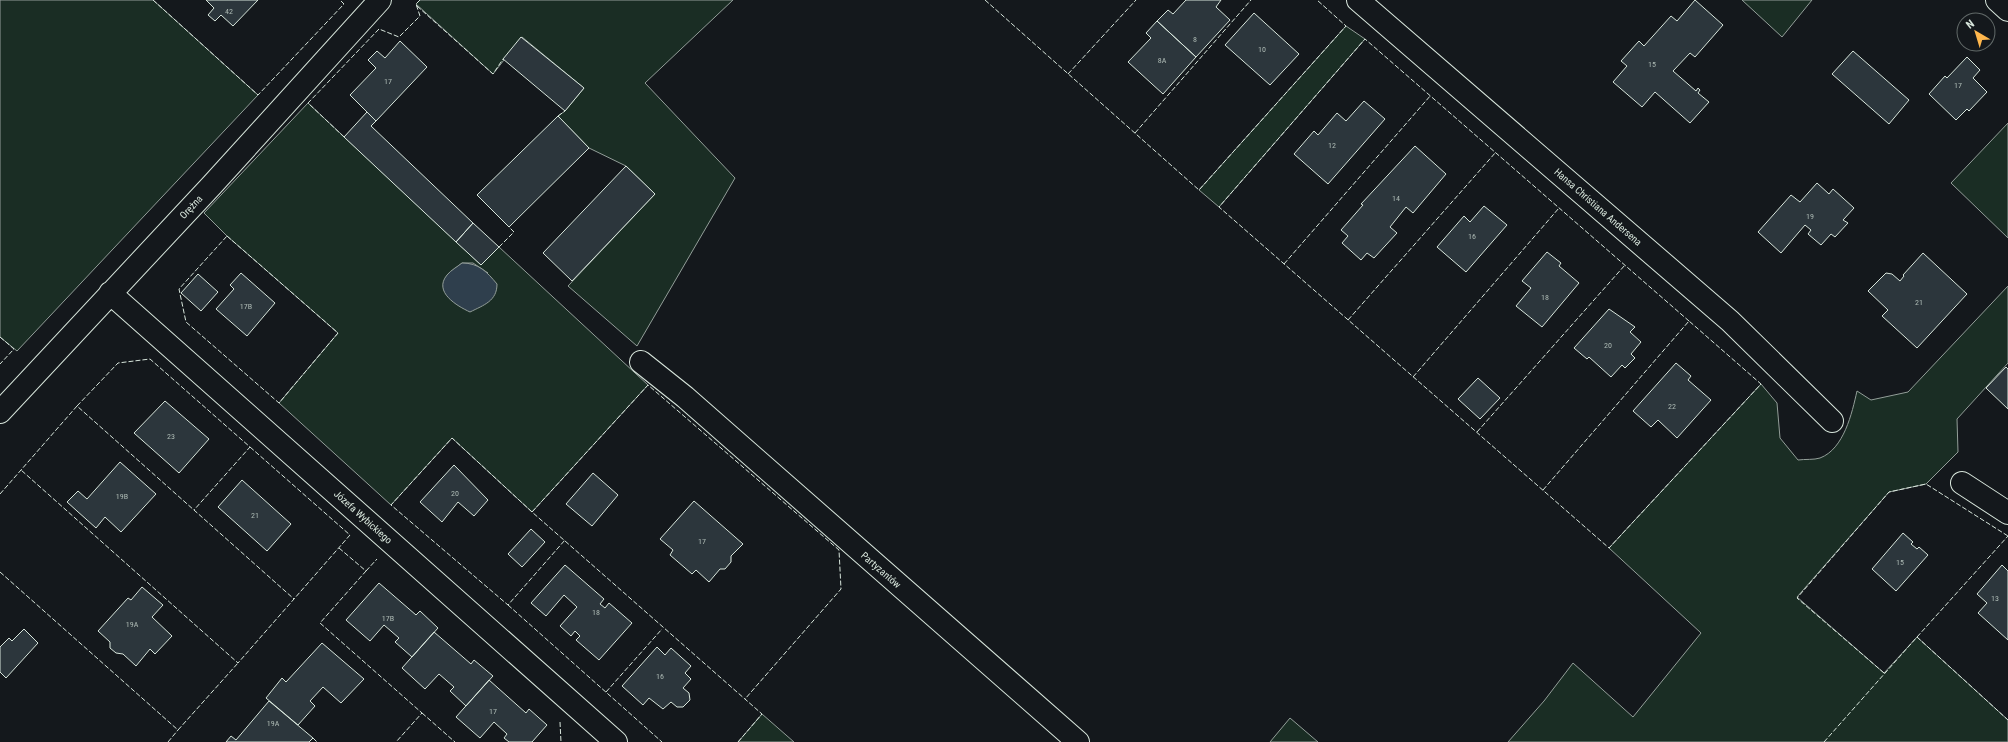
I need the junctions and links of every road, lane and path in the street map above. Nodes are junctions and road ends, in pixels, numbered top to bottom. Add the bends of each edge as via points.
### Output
1 (1358, 0) edge
2 (1997, 0) edge
3 (371, 3) edge
4 (2008, 10) edge
5 (110, 293) junction
6 (642, 362) dead end
7 (0, 412) edge
8 (1832, 421) dead end
9 (1962, 483) dead end
10 (2008, 513) edge
11 (612, 741) edge
12 (1078, 742) edge

1 - 8 street, Hansa Christiana Andersena via 1730,321
2 - 4 street
3 - 5 street, Orężna
5 - 7 street, Orężna
5 - 11 street, Józefa Wybickiego
6 - 12 street, Partyzantów
9 - 10 street

